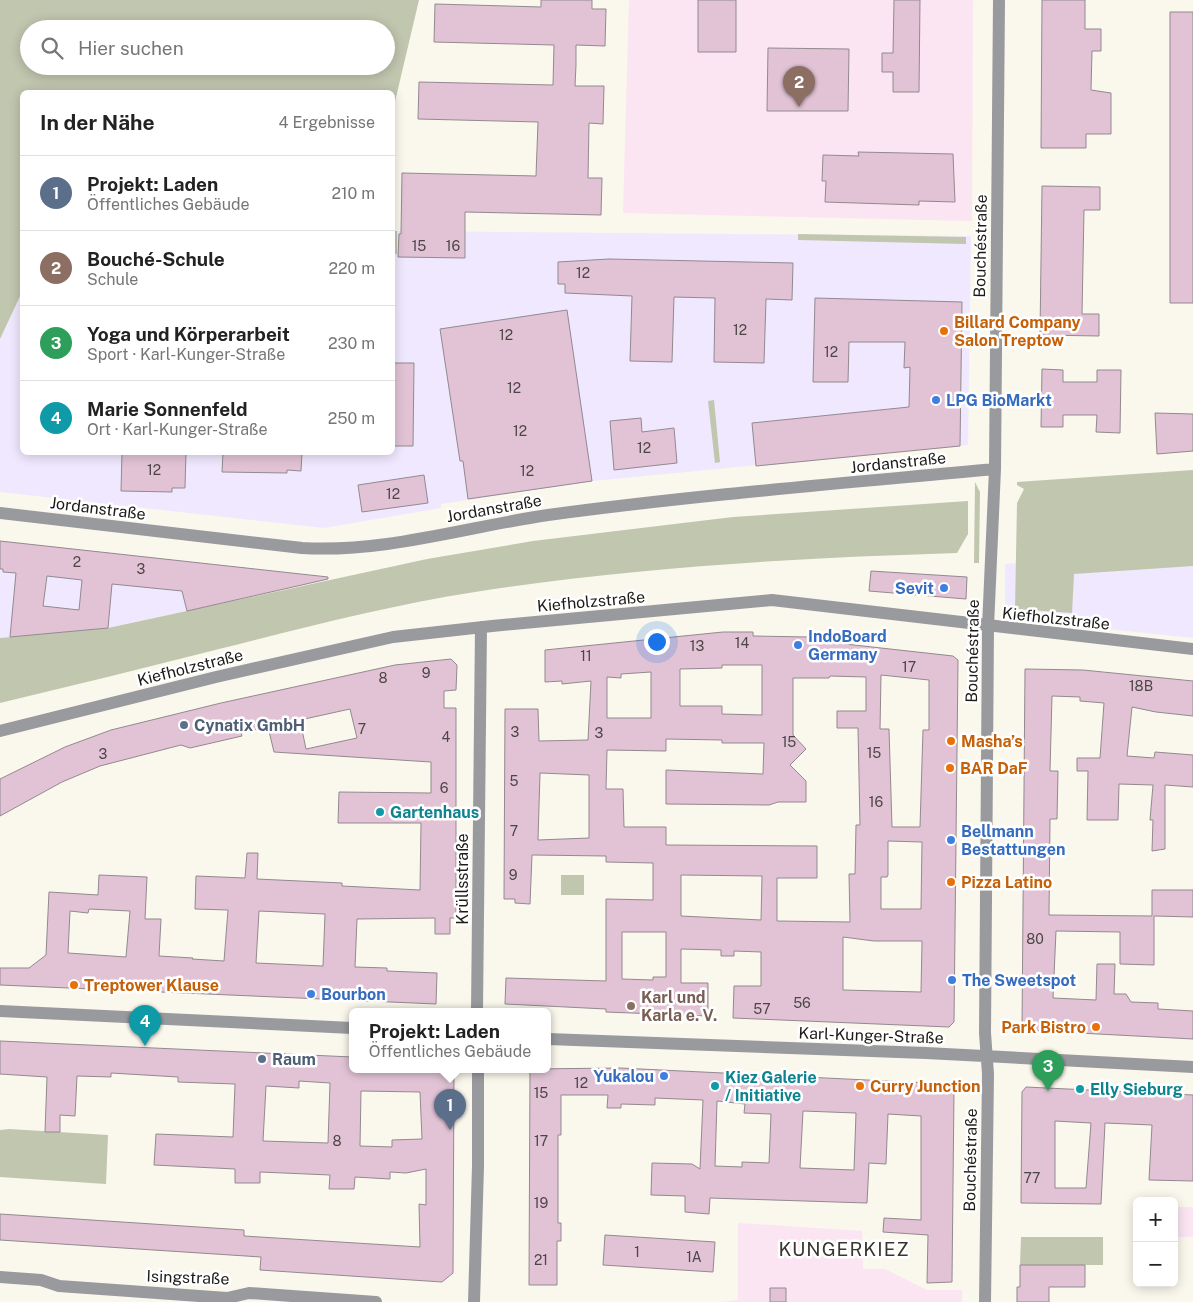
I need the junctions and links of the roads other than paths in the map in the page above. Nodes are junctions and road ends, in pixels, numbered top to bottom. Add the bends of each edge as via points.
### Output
1 (999, 0) edge
2 (995, 469) junction
3 (0, 513) edge
4 (481, 627) junction
5 (988, 627) junction
6 (1193, 650) edge
7 (0, 731) edge
8 (477, 1008) edge
9 (0, 1011) edge
10 (349, 1028) edge
11 (551, 1038) edge
12 (986, 1056) junction
13 (1193, 1066) edge
14 (478, 1073) edge
15 (0, 1277) edge
16 (376, 1302) edge
17 (474, 1302) edge
18 (985, 1302) edge

1 - 2 street, Bouchéstraße
2 - 3 street, Jordanstraße via 610,507 369,548 333,550
2 - 5 street, Bouchéstraße
4 - 5 street, Kiefholzstraße via 772,600
4 - 7 street, Kiefholzstraße via 393,637
4 - 8 street, Krüllsstraße
5 - 6 street, Kiefholzstraße
5 - 12 street, Bouchéstraße
9 - 10 street
11 - 12 street, Karl-Kunger-Straße
12 - 13 street, Karl-Kunger-Straße
12 - 18 street, Bouchéstraße
14 - 17 street
15 - 16 street, Isingstraße via 41,1280 59,1286 228,1298 249,1293

